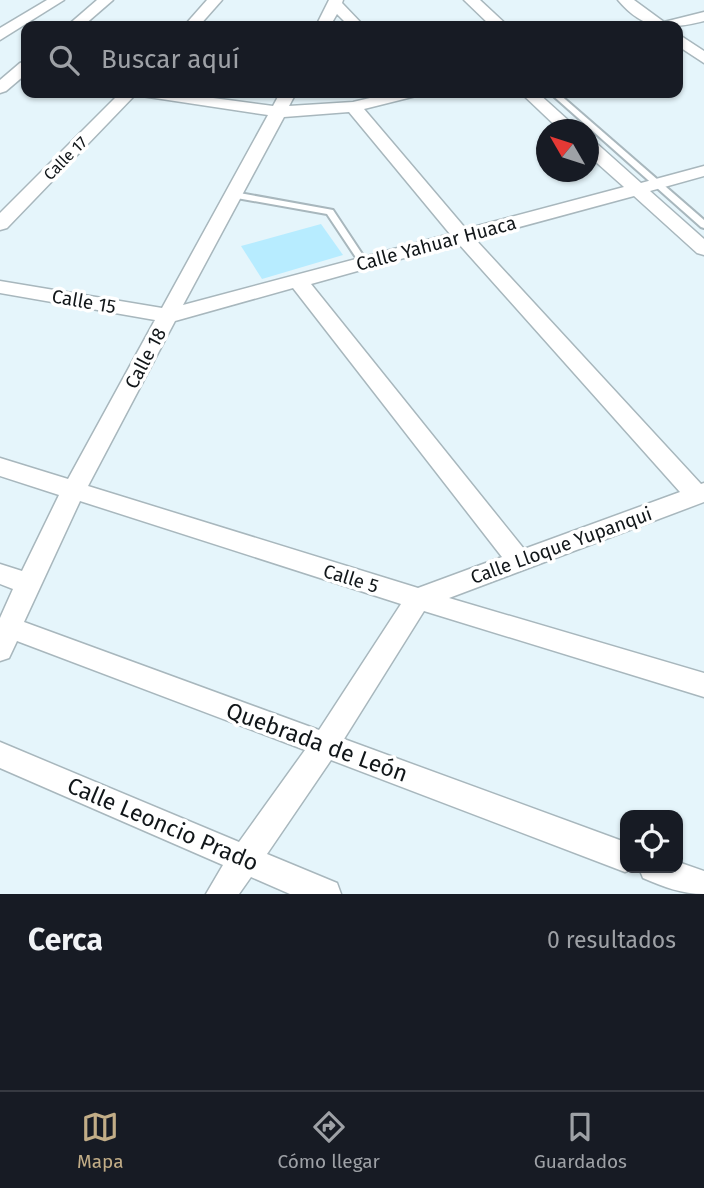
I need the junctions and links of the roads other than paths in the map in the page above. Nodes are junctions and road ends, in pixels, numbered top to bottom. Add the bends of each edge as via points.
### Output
1 (57, 0) edge
2 (106, 0) edge
3 (215, 0) edge
4 (471, 0) edge
5 (625, 0) edge
6 (335, 2) edge
7 (704, 16) edge
8 (23, 21) edge
9 (80, 21) edge
10 (196, 21) edge
11 (326, 21) edge
12 (352, 21) edge
13 (494, 21) edge
14 (655, 21) edge
15 (683, 21) edge
16 (21, 22) edge
17 (0, 35) edge
18 (683, 43) edge
19 (704, 58) edge
20 (0, 64) edge
21 (21, 68) edge
22 (21, 71) edge
23 (0, 88) edge
24 (124, 98) edge
25 (178, 98) edge
26 (286, 98) edge
27 (390, 98) edge
28 (535, 98) edge
29 (559, 98) edge
30 (353, 107) junction
31 (279, 112) junction
32 (559, 119) edge
33 (599, 152) edge
34 (704, 171) edge
35 (647, 186) junction
36 (234, 195) junction
37 (0, 224) edge
38 (704, 225) edge
39 (462, 236) junction
40 (704, 249) edge
41 (364, 263) junction
42 (298, 281) junction
43 (0, 286) edge
44 (168, 316) junction
45 (0, 467) edge
46 (73, 491) junction
47 (700, 493) edge
48 (518, 560) junction
49 (0, 574) edge
50 (28, 584) junction
51 (418, 599) junction
52 (4, 638) edge
53 (704, 685) edge
54 (325, 745) junction
55 (0, 755) edge
56 (620, 855) edge
57 (246, 860) junction
58 (668, 873) edge
59 (704, 886) edge
60 (221, 894) edge
61 (326, 894) edge

1 - 8 street
2 - 9 street
3 - 10 street
4 - 13 street
5 - 14 street
6 - 11 street
6 - 12 street
7 - 15 street
16 - 17 street
18 - 19 street
20 - 21 street
22 - 23 street
24 - 37 street, Calle 17
25 - 31 street
26 - 31 street, Calle 18
27 - 30 street
28 - 32 street
29 - 35 lane
30 - 31 street
30 - 39 street
31 - 36 street, Calle 18
33 - 35 street
34 - 35 street, Calle Yahuar Huaca
35 - 38 lane
35 - 39 street, Calle Yahuar Huaca
35 - 40 street
36 - 41 lane via 330,212
36 - 44 street, Calle 18
39 - 41 street, Calle Yahuar Huaca
39 - 47 street
41 - 42 street, Calle Yahuar Huaca
42 - 44 street, Calle Yahuar Huaca
42 - 48 street
43 - 44 street, Calle 15
44 - 46 street, Calle 18
45 - 46 street, Calle 5
46 - 50 street, Calle 18
46 - 51 street, Calle 5
47 - 48 street, Calle Lloque Yupanqui
48 - 51 street, Calle Lloque Yupanqui
49 - 50 street
50 - 52 street, Calle 18
51 - 53 street, Calle 5
51 - 54 street
52 - 54 street, Quebrada de León
54 - 56 street, Quebrada de León
54 - 57 street
55 - 57 street, Calle Leoncio Prado
57 - 60 street
57 - 61 street, Calle Leoncio Prado
58 - 59 street

